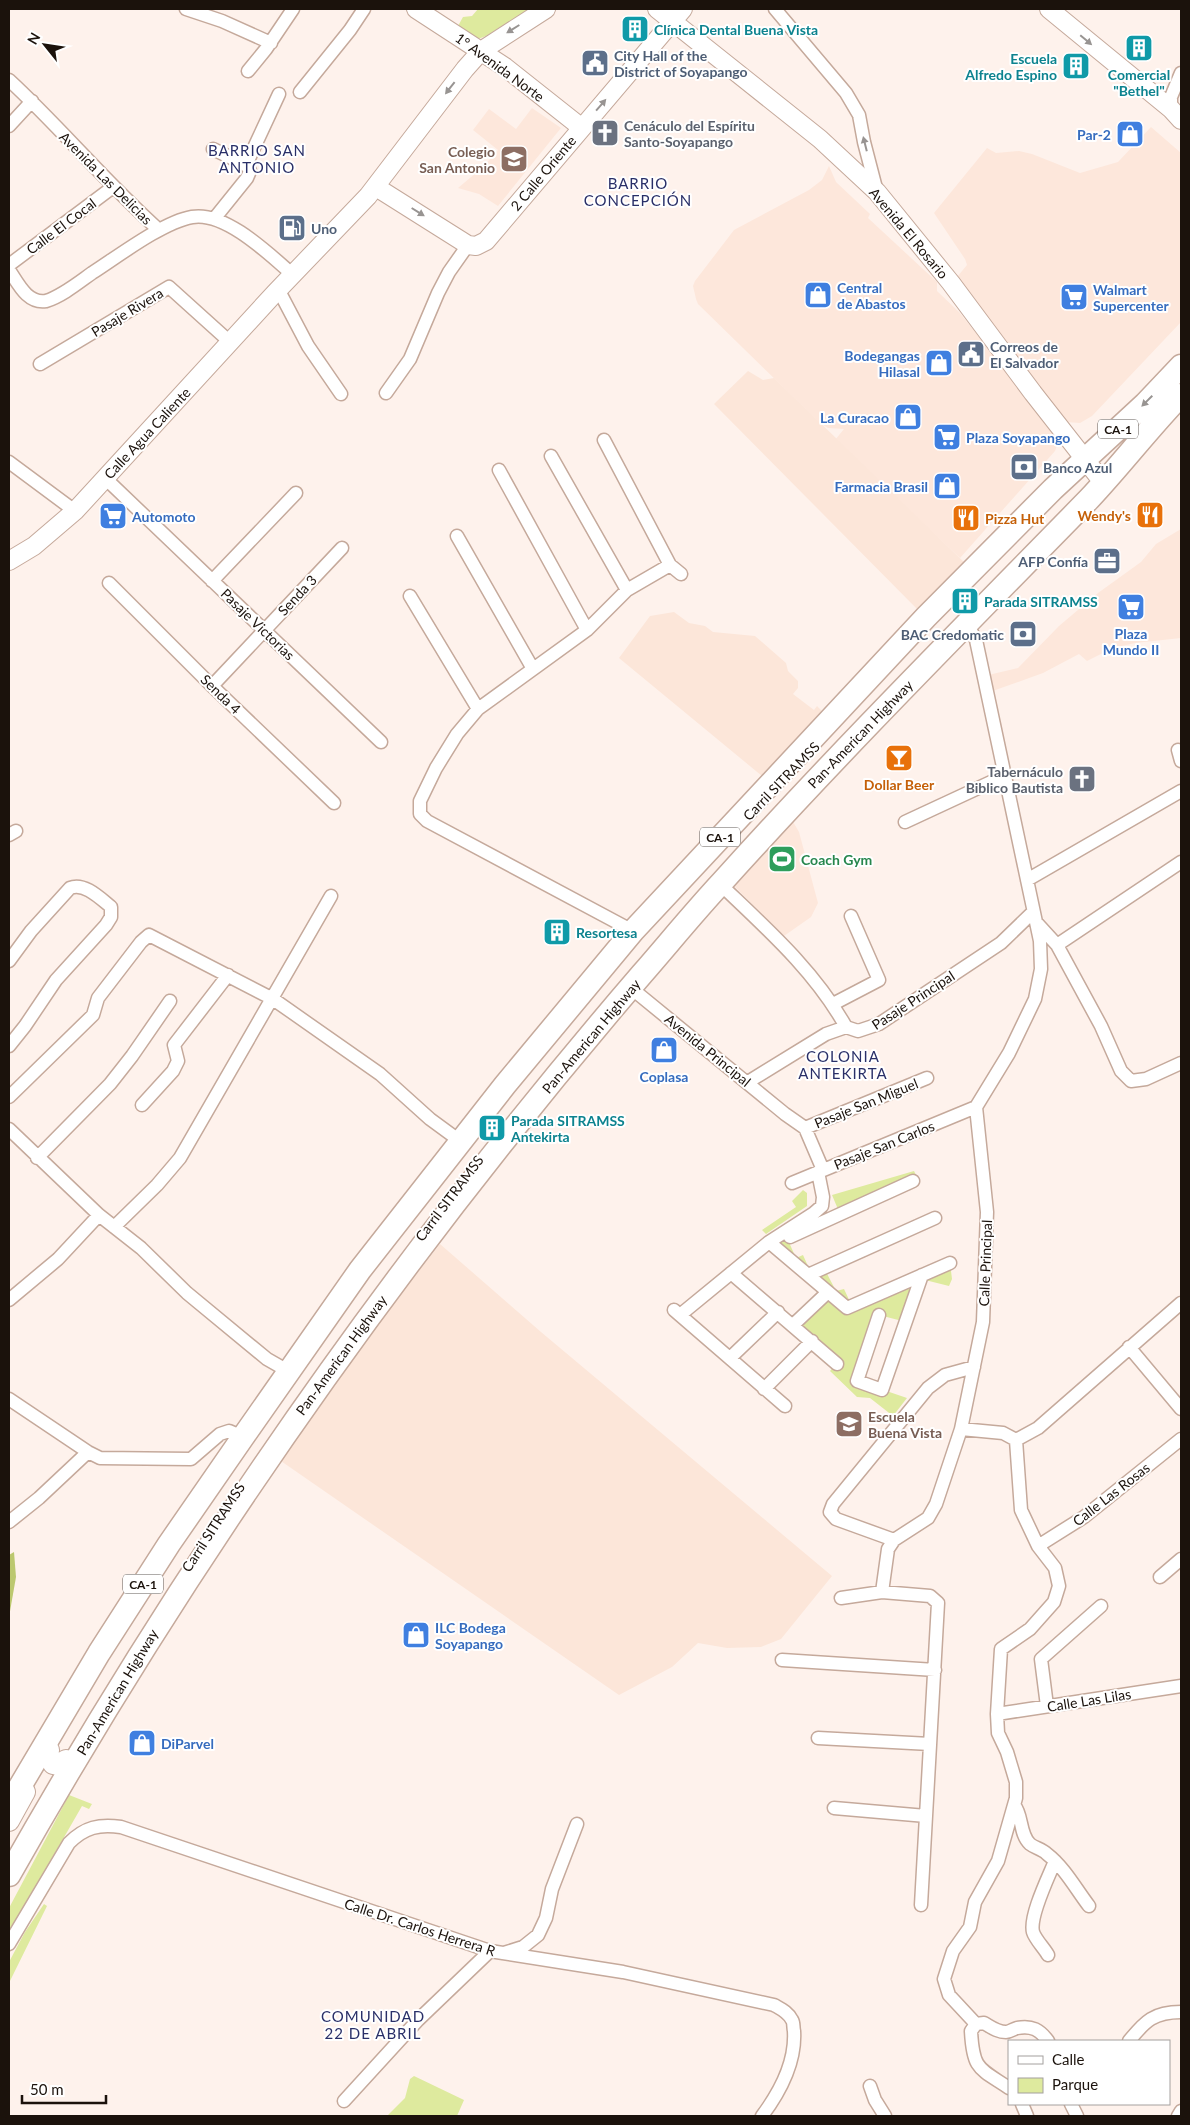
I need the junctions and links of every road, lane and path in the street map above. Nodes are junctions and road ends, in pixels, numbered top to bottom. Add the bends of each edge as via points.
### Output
1 (186, 9) edge
2 (293, 9) edge
3 (364, 9) edge
4 (416, 9) edge
5 (546, 9) edge
6 (657, 9) edge
7 (775, 9) edge
8 (1049, 9) edge
9 (678, 15) edge
10 (271, 42) junction
11 (481, 51) junction
12 (248, 71) dead end
13 (1181, 72) edge
14 (9, 80) edge
15 (300, 92) dead end
16 (279, 94) dead end
17 (32, 101) junction
18 (1176, 114) edge
19 (9, 126) edge
20 (582, 128) junction
21 (213, 149) dead end
22 (246, 165) junction
23 (376, 186) junction
24 (113, 187) junction
25 (878, 192) junction
26 (214, 219) junction
27 (159, 230) junction
28 (468, 245) junction
29 (9, 265) edge
30 (9, 270) edge
31 (292, 274) junction
32 (277, 291) junction
33 (230, 342) junction
34 (40, 364) dead end
35 (1181, 366) edge
36 (386, 393) dead end
37 (341, 394) dead end
38 (1181, 395) edge
39 (1172, 412) edge
40 (1144, 433) junction
41 (604, 440) dead end
42 (551, 456) dead end
43 (9, 462) edge
44 (1091, 468) junction
45 (499, 470) dead end
46 (105, 478) junction
47 (1053, 489) junction
48 (296, 493) dead end
49 (74, 511) junction
50 (458, 536) dead end
51 (342, 548) dead end
52 (9, 561) edge
53 (670, 565) junction
54 (681, 574) dead end
55 (212, 581) junction
56 (109, 583) dead end
57 (627, 590) junction
58 (410, 596) dead end
59 (967, 624) junction
60 (264, 630) junction
61 (587, 630) junction
62 (533, 669) junction
63 (212, 686) junction
64 (478, 708) junction
65 (381, 742) dead end
66 (1004, 776) junction
67 (1181, 791) edge
68 (334, 803) dead end
69 (905, 822) dead end
70 (1181, 862) edge
71 (1027, 880) junction
72 (720, 884) junction
73 (331, 896) dead end
74 (851, 916) dead end
75 (1035, 917) junction
76 (633, 931) junction
77 (1057, 945) junction
78 (9, 961) edge
79 (228, 975) junction
80 (630, 988) junction
81 (273, 999) junction
82 (170, 1001) dead end
83 (833, 1004) junction
84 (846, 1027) junction
85 (9, 1046) edge
86 (1181, 1063) edge
87 (927, 1078) dead end
88 (748, 1082) junction
89 (9, 1097) edge
90 (142, 1105) dead end
91 (976, 1107) junction
92 (805, 1128) junction
93 (9, 1129) edge
94 (460, 1142) junction
95 (37, 1158) junction
96 (820, 1171) junction
97 (913, 1182) dead end
98 (792, 1183) dead end
99 (99, 1215) junction
100 (935, 1218) dead end
101 (114, 1227) junction
102 (770, 1243) junction
103 (950, 1262) dead end
104 (731, 1273) junction
105 (808, 1275) junction
106 (922, 1275) junction
107 (828, 1292) junction
108 (9, 1300) edge
109 (1181, 1303) edge
110 (778, 1312) junction
111 (879, 1315) dead end
112 (793, 1325) junction
113 (812, 1341) junction
114 (1129, 1348) junction
115 (730, 1358) junction
116 (837, 1364) dead end
117 (974, 1367) junction
118 (288, 1371) junction
119 (764, 1388) junction
120 (9, 1398) edge
121 (784, 1406) dead end
122 (1181, 1409) edge
123 (961, 1429) junction
124 (243, 1437) junction
125 (1181, 1439) edge
126 (1016, 1440) junction
127 (88, 1452) junction
128 (9, 1522) edge
129 (894, 1540) junction
130 (1038, 1546) junction
131 (1181, 1559) edge
132 (1160, 1577) dead end
133 (882, 1592) junction
134 (841, 1598) dead end
135 (1102, 1606) dead end
136 (782, 1660) dead end
137 (934, 1670) junction
138 (1181, 1686) edge
139 (1047, 1706) junction
140 (997, 1714) junction
141 (818, 1738) dead end
142 (930, 1744) junction
143 (58, 1755) junction
144 (1014, 1805) junction
145 (834, 1808) dead end
146 (18, 1811) edge
147 (926, 1816) junction
148 (577, 1824) dead end
149 (9, 1859) edge
150 (1055, 1861) junction
151 (9, 1875) edge
152 (921, 1905) dead end
153 (1088, 1906) dead end
154 (9, 1944) edge
155 (496, 1952) junction
156 (1048, 1955) dead end
157 (1181, 2012) edge
158 (976, 2024) junction
159 (1047, 2040) edge
160 (1130, 2040) edge
161 (870, 2086) dead end
162 (1008, 2087) edge
163 (344, 2101) dead end
164 (1181, 2111) edge
165 (762, 2116) edge
166 (886, 2116) edge
167 (1178, 2116) edge

1 - 10 street
2 - 10 street
3 - 15 street
4 - 11 main road, 1° Avenida Norte
5 -> 11 main road, Calle Agua Caliente
6 - 9 main road, Avenida El Rosario
25 -> 7 street via 859,116 846,93
8 -> 18 main road
20 -> 9 main road, 2 Calle Oriente
9 - 25 main road, Avenida El Rosario
10 - 12 street
11 - 20 main road, 1° Avenida Norte
11 -> 23 main road, Calle Agua Caliente
13 - 18 street via 1171,97
14 - 17 street, Avenida Las Delicias
16 - 22 street
17 - 19 street
17 - 24 street, Avenida Las Delicias
20 - 28 main road, 2 Calle Oriente via 486,241 476,246
21 - 22 street
22 - 26 street via 250,170 247,178
23 -> 28 main road
23 - 31 main road, Calle Agua Caliente
24 - 27 street, Avenida Las Delicias
24 - 29 street, Calle El Cocal
25 - 44 main road, Avenida El Rosario
26 - 27 street, Avenida Las Delicias via 192,217
26 - 31 street, Avenida Las Delicias via 259,245
27 - 30 street via 46,302 27,295
28 - 36 street via 438,293 410,359
31 - 32 main road, Calle Agua Caliente
32 - 33 main road, Calle Agua Caliente
32 - 37 street via 308,346
33 - 34 street, Pasaje Rivera via 169,287
33 - 46 main road, Calle Agua Caliente
35 -> 44 highway, CA-1 via 1144,404
38 - 39 highway, Pan-American Highway / CA-1
39 - 40 highway, Pan-American Highway / CA-1
40 - 44 main road, Carril SITRAMSS
40 - 59 highway, Pan-American Highway / CA-1 via 1089,499
41 - 53 street
42 - 57 street
43 - 49 street
44 - 47 highway, CA-1
44 - 143 main road, Carril SITRAMSS via 710,885 588,1024 483,1153 330,1357
45 - 61 street
46 - 49 main road, Calle Agua Caliente
46 - 55 street, Pasaje Victorias
47 - 76 highway, CA-1 via 926,617
47 - 143 main road, Carril SITRAMSS via 1006,546 690,877 573,1012 446,1168 298,1367 140,1603
48 - 55 street
49 - 52 main road, Calle Agua Caliente via 40,542
50 - 62 street
51 - 60 street, Senda 3
53 - 54 street
53 - 57 street
55 - 60 street, Pasaje Victorias
56 - 63 street, Senda 4
57 - 61 street
58 - 64 street
59 - 66 street via 976,640
59 - 72 highway, Pan-American Highway / CA-1 via 823,771
60 - 63 street, Senda 3
60 - 65 street, Pasaje Victorias
61 - 62 street
62 - 64 street
63 - 68 street, Senda 4
64 - 76 street via 436,768 420,802 420,814 466,843
66 - 69 street
66 - 71 street
67 - 71 street
70 - 77 street
71 - 75 street
72 - 80 highway, Pan-American Highway / CA-1
72 - 83 street via 770,931
73 - 81 street
74 - 83 street via 879,980
75 - 77 street
75 - 84 street, Pasaje Principal via 879,1024 858,1032
75 - 91 street via 1042,969 1035,999 1009,1053
76 - 94 highway, CA-1
77 - 86 street via 1102,1026 1122,1070 1131,1080 1146,1079
78 - 85 street via 31,930 70,888 82,886 111,906 111,917 106,925 56,980
79 - 81 street
79 - 89 street via 153,936 146,936 98,998 93,1015
79 - 90 street via 174,1045 178,1061 173,1071
80 - 88 street, Avenida Principal
80 - 151 highway, Pan-American Highway / CA-1 via 480,1170 333,1365 129,1670
81 - 94 street via 380,1074
81 - 101 street via 180,1158
82 - 95 street via 110,1084
83 - 84 street
84 - 88 street via 826,1034
87 - 92 street, Pasaje San Miguel
88 - 92 street, Avenida Principal
91 - 96 street, Pasaje San Carlos
91 - 117 street, Calle Principal via 987,1212 983,1322
92 - 96 street
93 - 95 street
94 - 118 highway, CA-1 via 360,1270
95 - 99 street
96 - 98 street, Pasaje San Carlos
96 - 102 street via 822,1206
97 - 102 street
99 - 101 street
99 - 108 street via 58,1259
100 - 105 street
101 - 118 street via 141,1248 187,1293 267,1359
102 - 104 street
102 - 105 street
103 - 106 street
104 - 110 street
104 - 115 street via 677,1312
105 - 107 street
106 - 107 street via 847,1308
106 - 111 street via 882,1390 857,1381
107 - 112 street
109 - 114 street
110 - 112 street
110 - 115 street
112 - 113 street
113 - 116 street
113 - 119 street
114 - 122 street
114 - 126 street via 1038,1428
115 - 119 street
117 - 123 street, Calle Principal
117 - 129 street via 944,1374 928,1388 833,1504 830,1512 836,1518
118 - 124 highway, CA-1
119 - 121 street
120 - 127 street
123 - 126 street via 1003,1433
123 - 129 street, Calle Principal via 936,1504 928,1518
124 - 127 street via 229,1431 220,1434 191,1459 100,1458
124 - 146 highway, CA-1 via 110,1636
125 - 130 street, Calle Las Rosas via 1084,1517
126 - 130 street via 1021,1510
127 - 128 street
129 - 133 street via 888,1549
130 - 140 street via 1055,1568 1059,1586 1054,1602 1030,1629 1001,1649
131 - 132 street
133 - 134 street
133 - 137 street via 930,1596 938,1603
135 - 139 street via 1041,1659
136 - 137 street
137 - 142 street
138 - 139 street, Calle Las Lilas
139 - 140 street, Calle Las Lilas
140 - 144 street via 998,1733 1016,1782
141 - 142 street
142 - 147 street
143 - 146 main road, Carril SITRAMSS
144 - 150 street via 1029,1844
144 - 158 street via 998,1861 975,1902 970,1927 953,1951 944,1979 949,1995
145 - 147 street
146 - 149 main road, Carril SITRAMSS
147 - 152 street
148 - 155 street via 538,1934 523,1947
150 - 153 street
150 - 156 street via 1038,1903 1033,1932
154 - 155 street, Calle Dr. Carlos Herrera R via 69,1843 89,1827 104,1825 120,1827
155 - 163 street via 418,2020
155 - 165 street, Calle Dr. Carlos Herrera R via 624,1972 774,2004 793,2021 794,2040 780,2090
157 - 160 street via 1153,2016
158 - 159 street via 984,2023 996,2031 1007,2032 1031,2027 1042,2032
158 - 162 street via 971,2031 976,2062 984,2073
161 - 166 street
164 - 167 street

